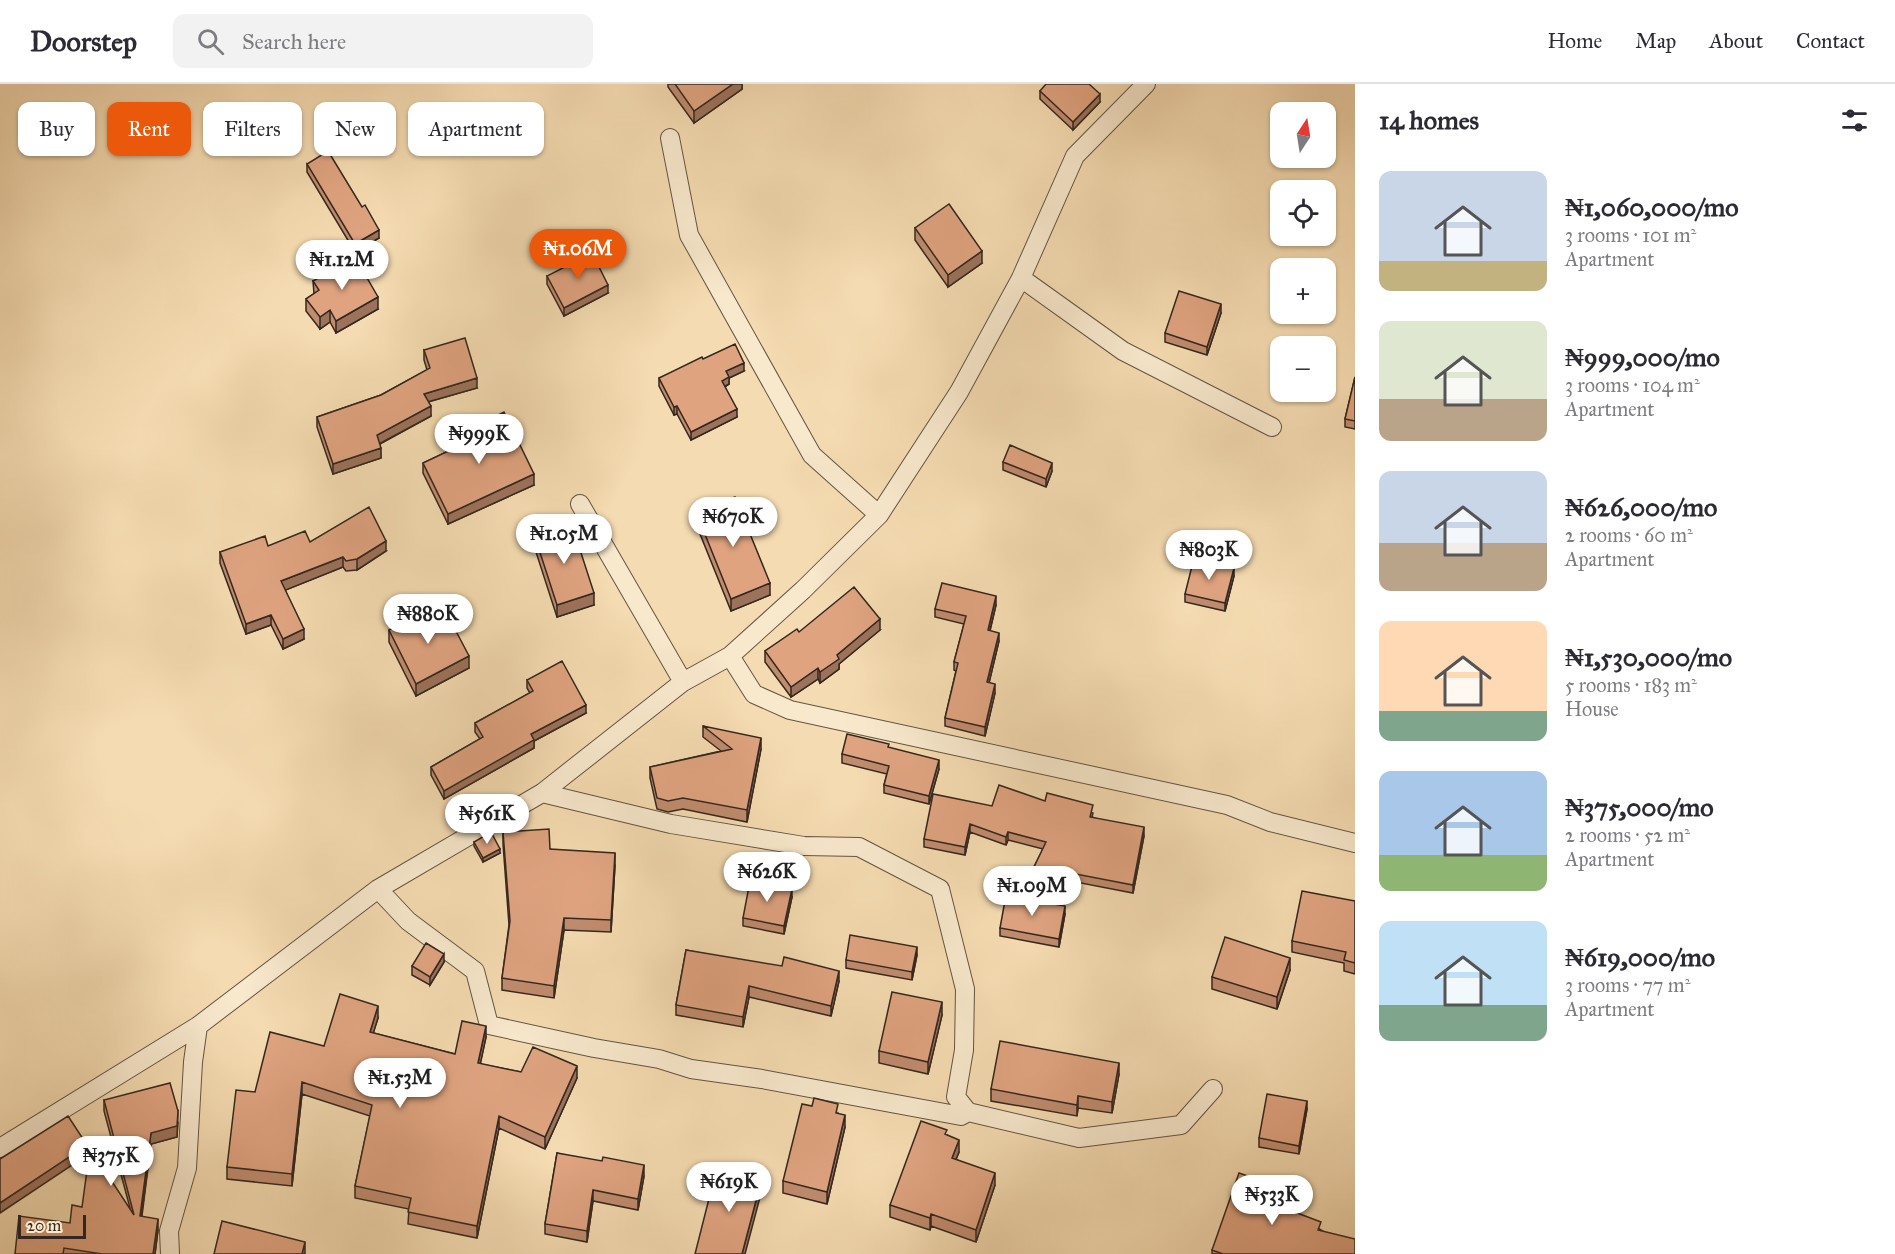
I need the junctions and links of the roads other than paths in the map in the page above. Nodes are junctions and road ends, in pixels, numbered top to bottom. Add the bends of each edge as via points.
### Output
1 (1146, 84) edge
2 (670, 138) dead end
3 (1021, 278) junction
4 (1272, 428) dead end
5 (580, 504) dead end
6 (879, 515) junction
7 (730, 656) junction
8 (683, 682) junction
9 (542, 793) junction
10 (1355, 843) edge
11 (378, 889) junction
12 (198, 1026) junction
13 (1213, 1089) dead end
14 (968, 1112) junction
15 (0, 1148) edge
16 (170, 1254) edge

1 - 3 street via 1075,156
2 - 6 street via 694,245 812,456
3 - 4 street via 1123,351
3 - 6 street via 959,392
5 - 8 street
6 - 7 street
7 - 8 street
7 - 10 street via 754,694 790,710 1227,805 1270,822
8 - 9 street
9 - 11 street
9 - 14 street via 671,824 804,846 859,848 940,889 965,989 964,1050 956,1096
11 - 12 street
11 - 14 street via 408,921 475,971 489,1025 691,1069 961,1116
12 - 15 street
12 - 16 street via 187,1168 169,1231
13 - 14 street via 1181,1125 1079,1138

